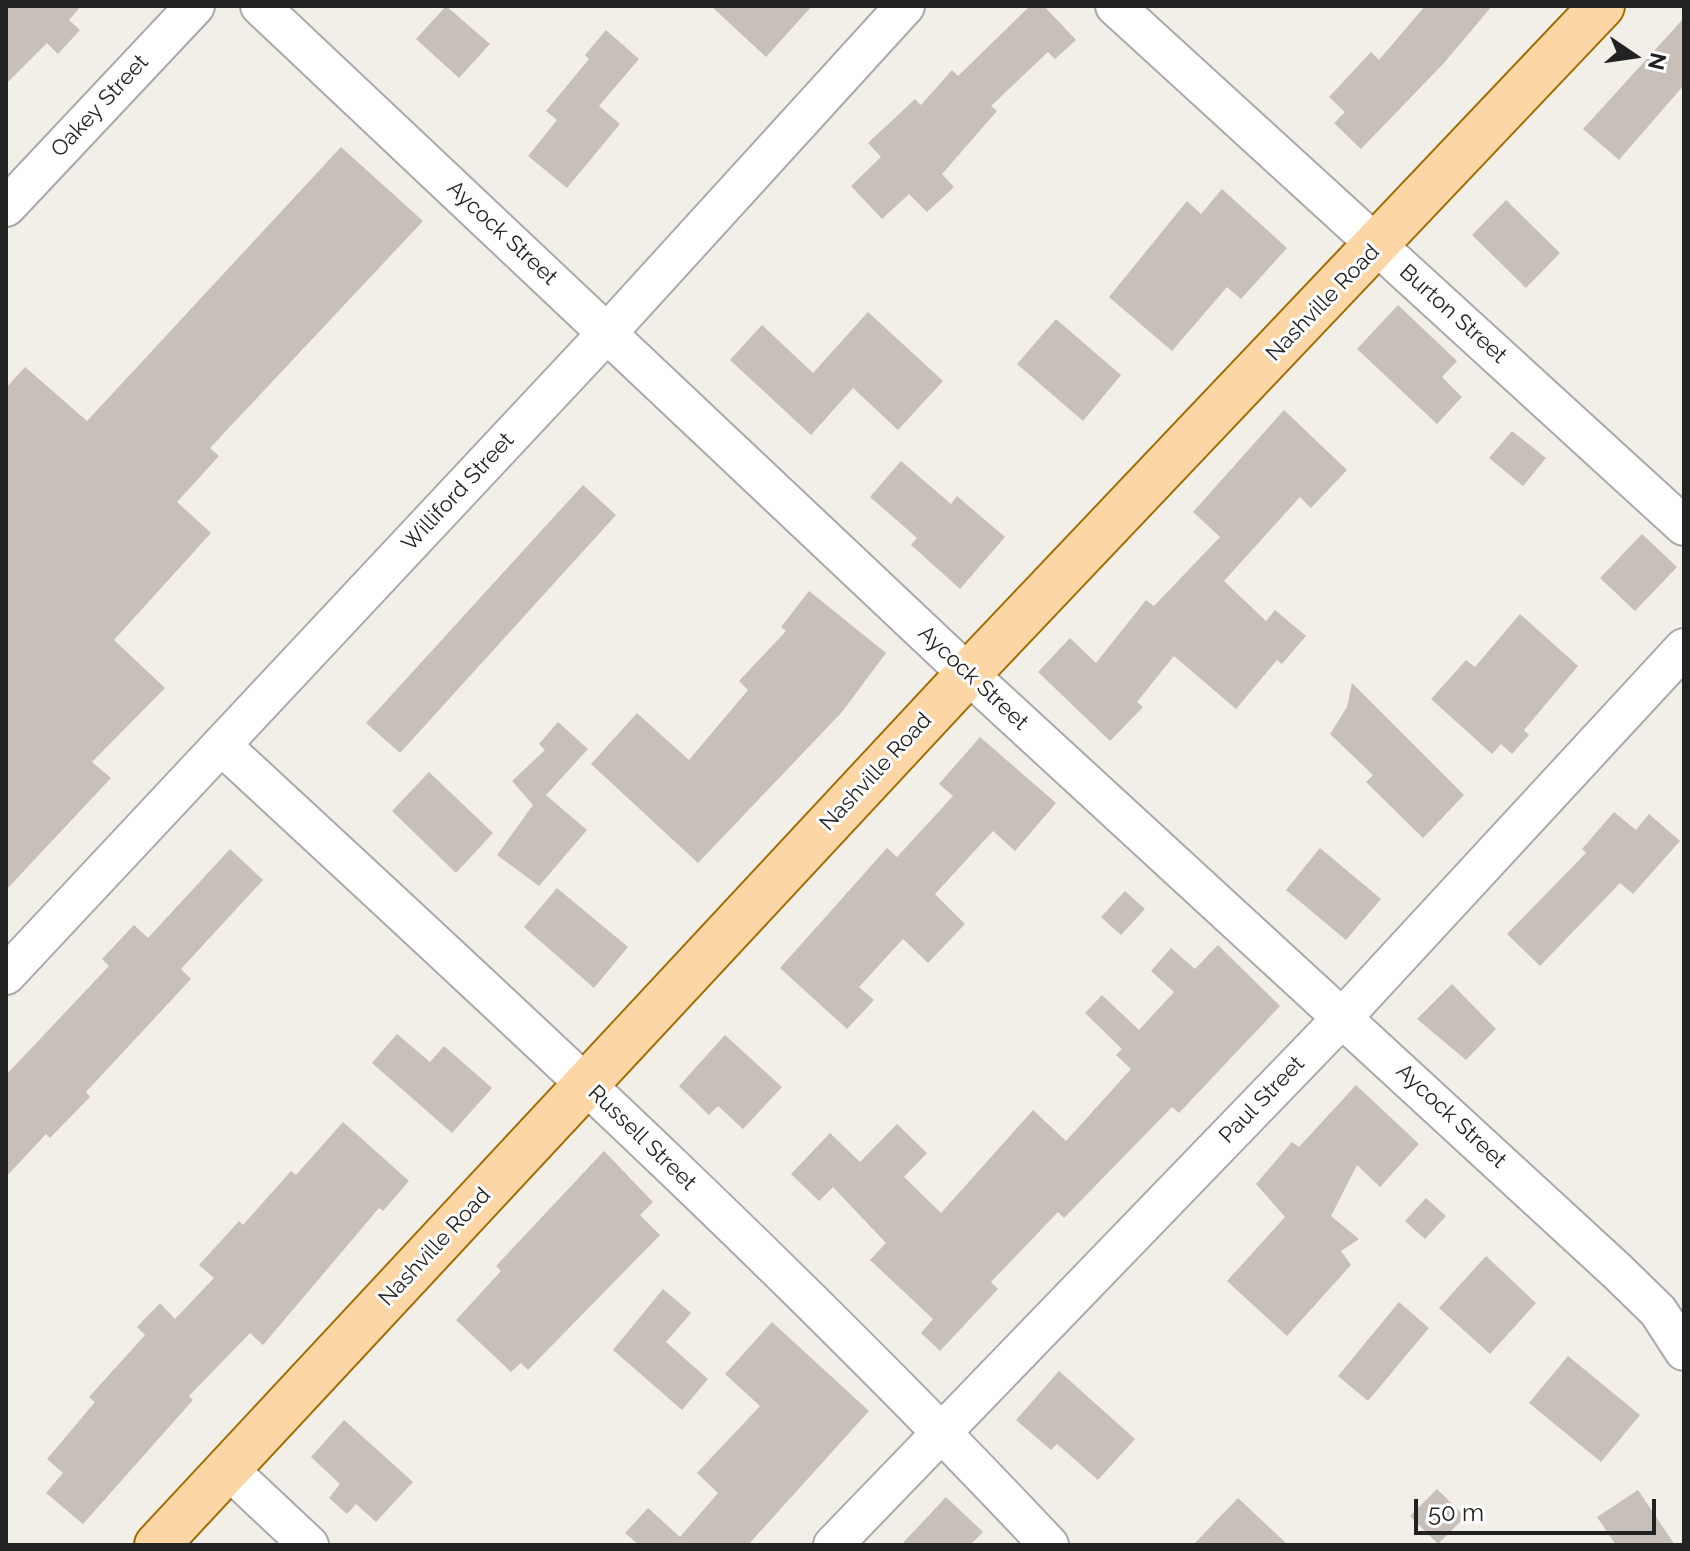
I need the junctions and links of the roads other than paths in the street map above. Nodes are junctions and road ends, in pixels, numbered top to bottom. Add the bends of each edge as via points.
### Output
1 (195, 6) edge
2 (260, 6) edge
3 (905, 6) edge
4 (1115, 6) edge
5 (1602, 6) edge
6 (6, 207) edge
7 (1378, 246) junction
8 (608, 332) junction
9 (1684, 526) edge
10 (1684, 648) edge
11 (968, 674) junction
12 (221, 745) junction
13 (6, 975) edge
14 (1343, 1017) junction
15 (587, 1083) junction
16 (1684, 1351) edge
17 (941, 1430) junction
18 (228, 1469) junction
19 (157, 1545) edge
20 (309, 1545) edge
21 (833, 1545) edge
22 (1049, 1545) edge

1 - 6 street, Oakey Street
2 - 8 street, Aycock Street
3 - 8 street, Williford Street
4 - 7 street, Burton Street
5 - 7 main road, Nashville Road
7 - 9 street, Burton Street
7 - 11 main road, Nashville Road
8 - 11 street, Aycock Street
8 - 12 street, Williford Street
10 - 14 street, Paul Street
11 - 14 street, Aycock Street
11 - 15 main road, Nashville Road
12 - 13 street, Williford Street
12 - 15 street, Russell Street
14 - 16 street, Aycock Street via 1658,1311
14 - 17 street, Paul Street
15 - 17 street, Russell Street
15 - 18 main road, Nashville Road
17 - 21 street, Paul Street
17 - 22 street, Russell Street
18 - 19 main road, Nashville Road
18 - 20 street

